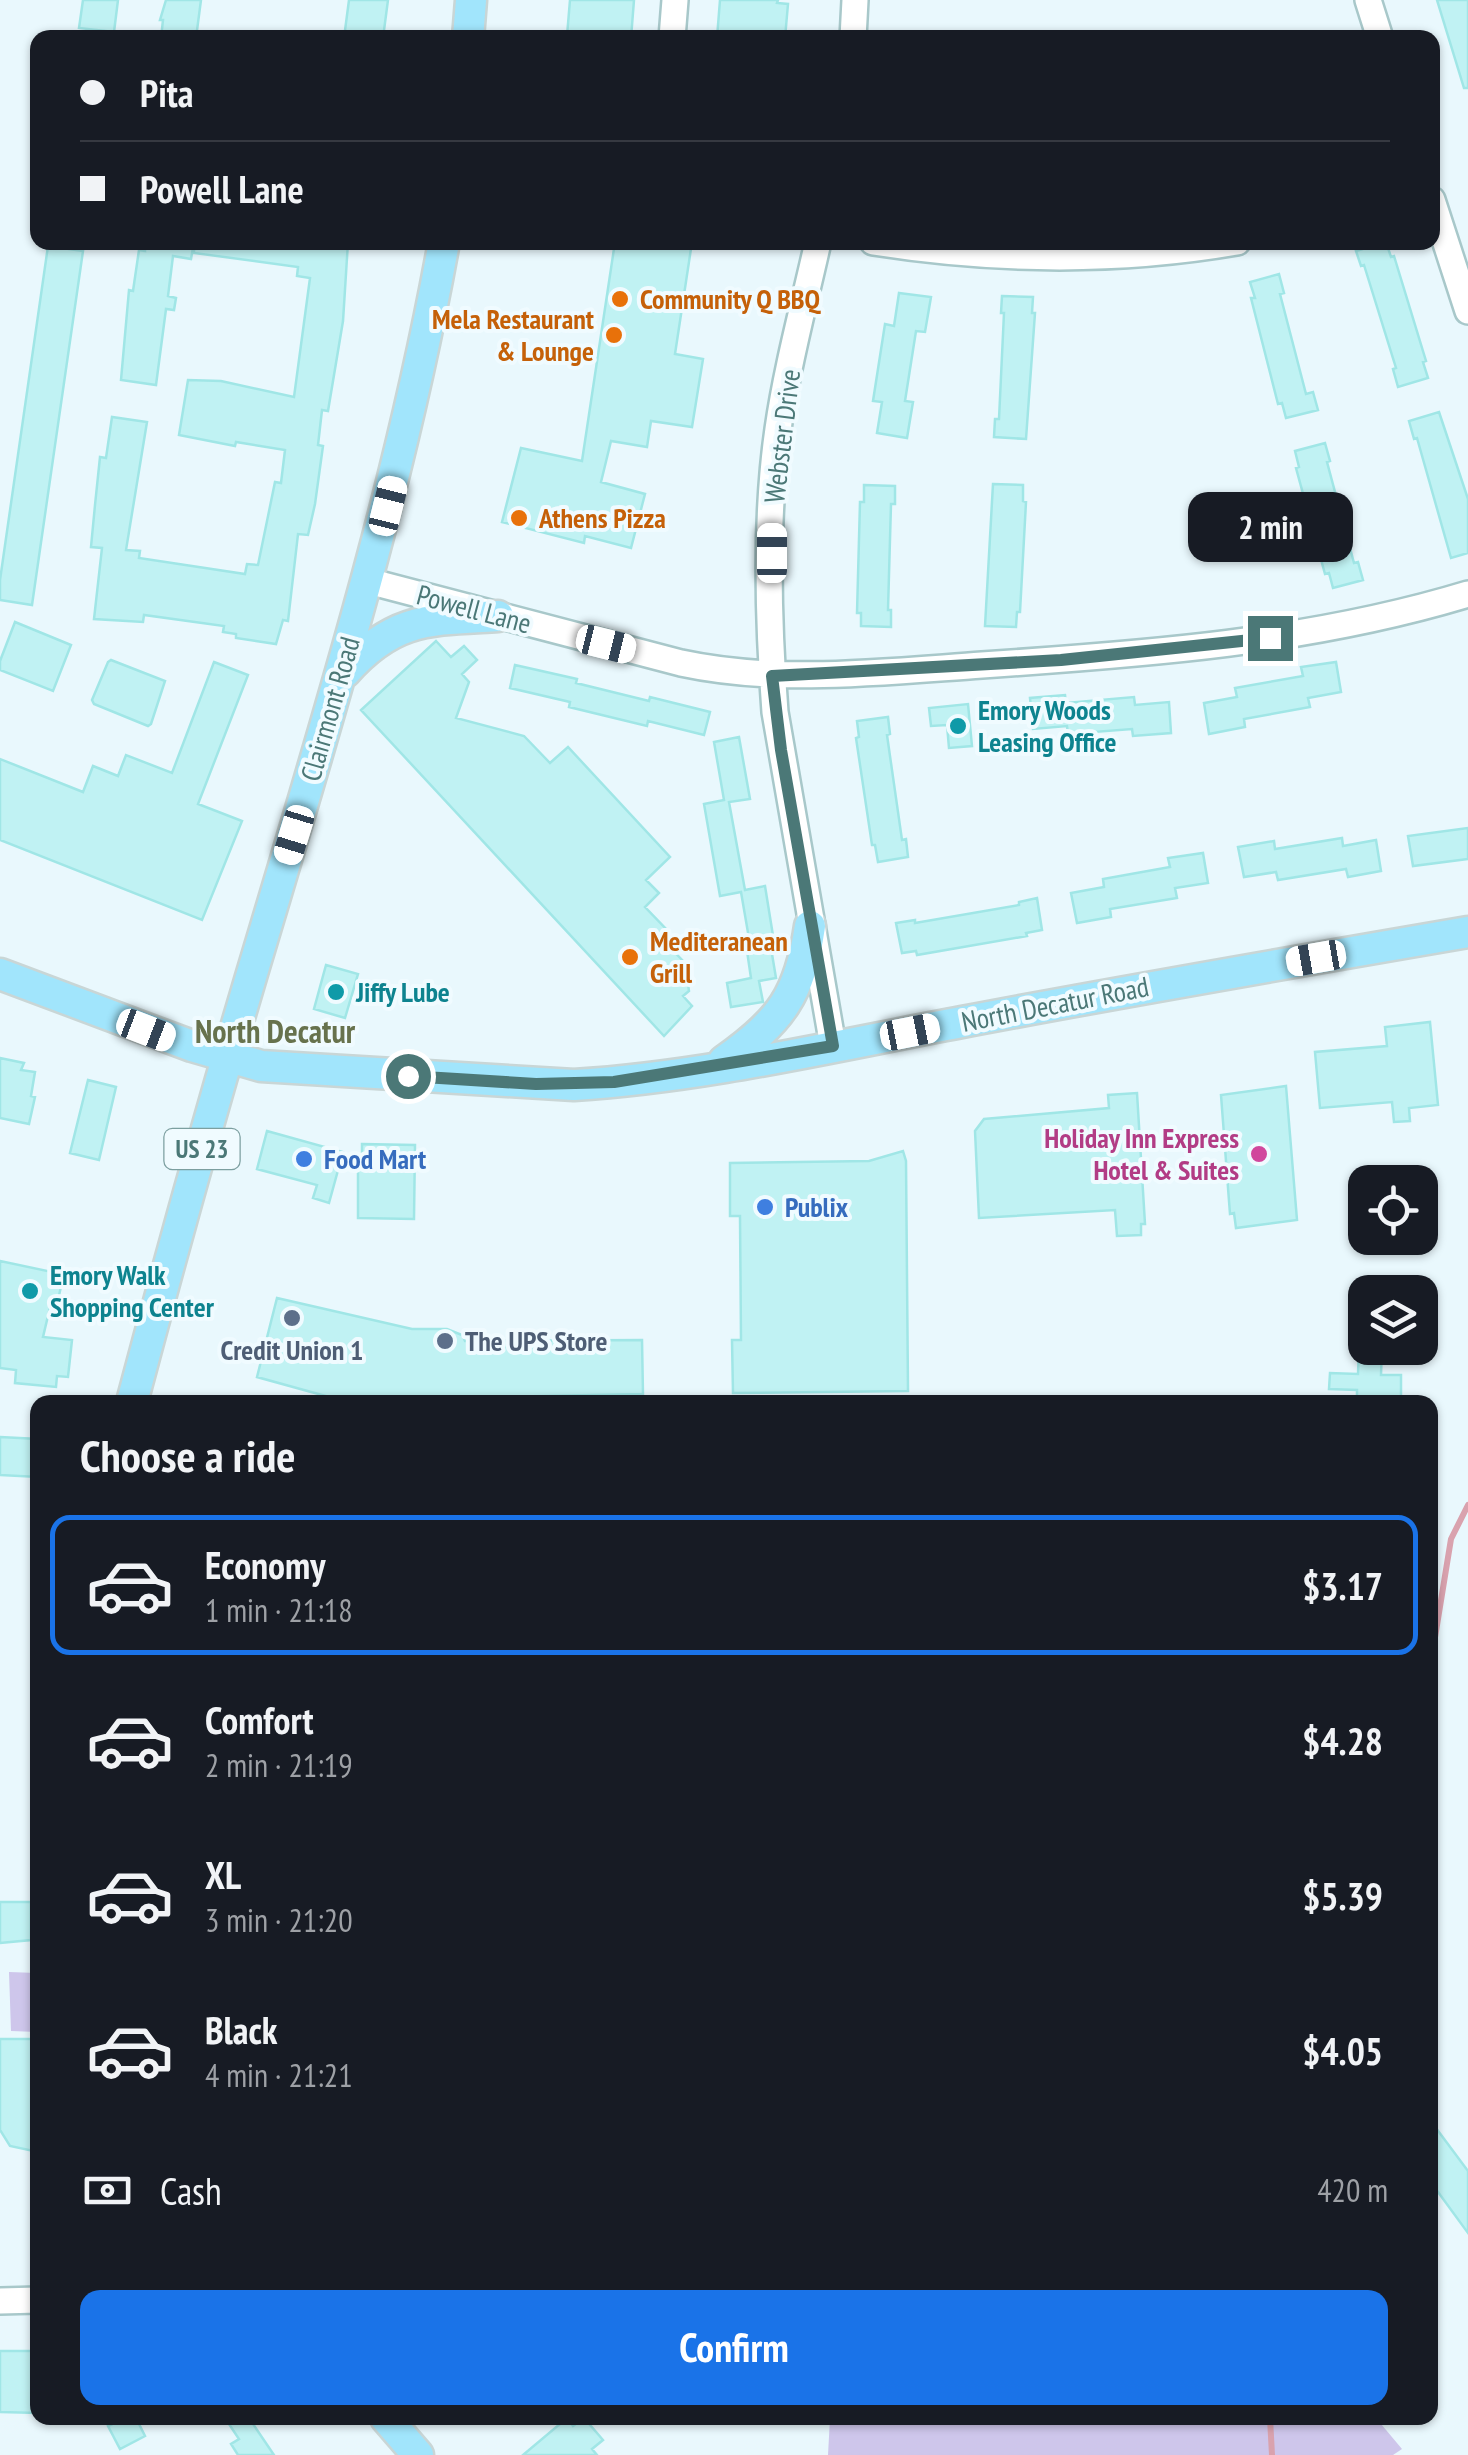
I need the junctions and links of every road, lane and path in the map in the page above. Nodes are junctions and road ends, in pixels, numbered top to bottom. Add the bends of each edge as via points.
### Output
1 (471, 0) edge
2 (675, 0) edge
3 (855, 0) edge
4 (1368, 0) edge
5 (469, 30) edge
6 (673, 30) edge
7 (853, 30) edge
8 (1377, 30) edge
9 (1440, 225) edge
10 (443, 250) edge
11 (816, 250) edge
12 (937, 250) edge
13 (1171, 250) edge
14 (1468, 311) edge
15 (368, 582) junction
16 (1468, 594) edge
17 (498, 616) junction
18 (772, 676) junction
19 (339, 678) junction
20 (810, 926) junction
21 (1468, 932) edge
22 (0, 974) edge
23 (833, 1046) junction
24 (228, 1057) junction
25 (716, 1067) junction
26 (134, 1395) edge
27 (30, 2300) edge
28 (0, 2301) edge
29 (392, 2425) edge
30 (418, 2455) edge

1 - 5 main road
2 - 6 street
3 - 7 street
4 - 8 street
9 - 14 street
10 - 15 main road, Clairmont Road / US 23
11 - 18 street, Webster Drive via 777,433
12 - 13 street via 1046,259
15 - 17 street, Powell Lane
15 - 19 main road, Clairmont Road / US 23
16 - 18 street, Powell Lane via 1374,620 1195,648
17 - 18 street, Powell Lane via 680,663
17 - 19 main road via 404,626 372,645
18 - 20 street, Webster Drive
19 - 24 main road, Clairmont Road / US 23
20 - 23 street, Webster Drive
20 - 25 main road via 788,1002 752,1042
21 - 23 main road, North Decatur Road
22 - 24 main road, North Decatur Road
23 - 25 main road, North Decatur Road
24 - 25 main road, North Decatur Road via 286,1070 536,1084 614,1082
24 - 26 main road, Clairmont Road / US 23
27 - 28 street
29 - 30 main road

